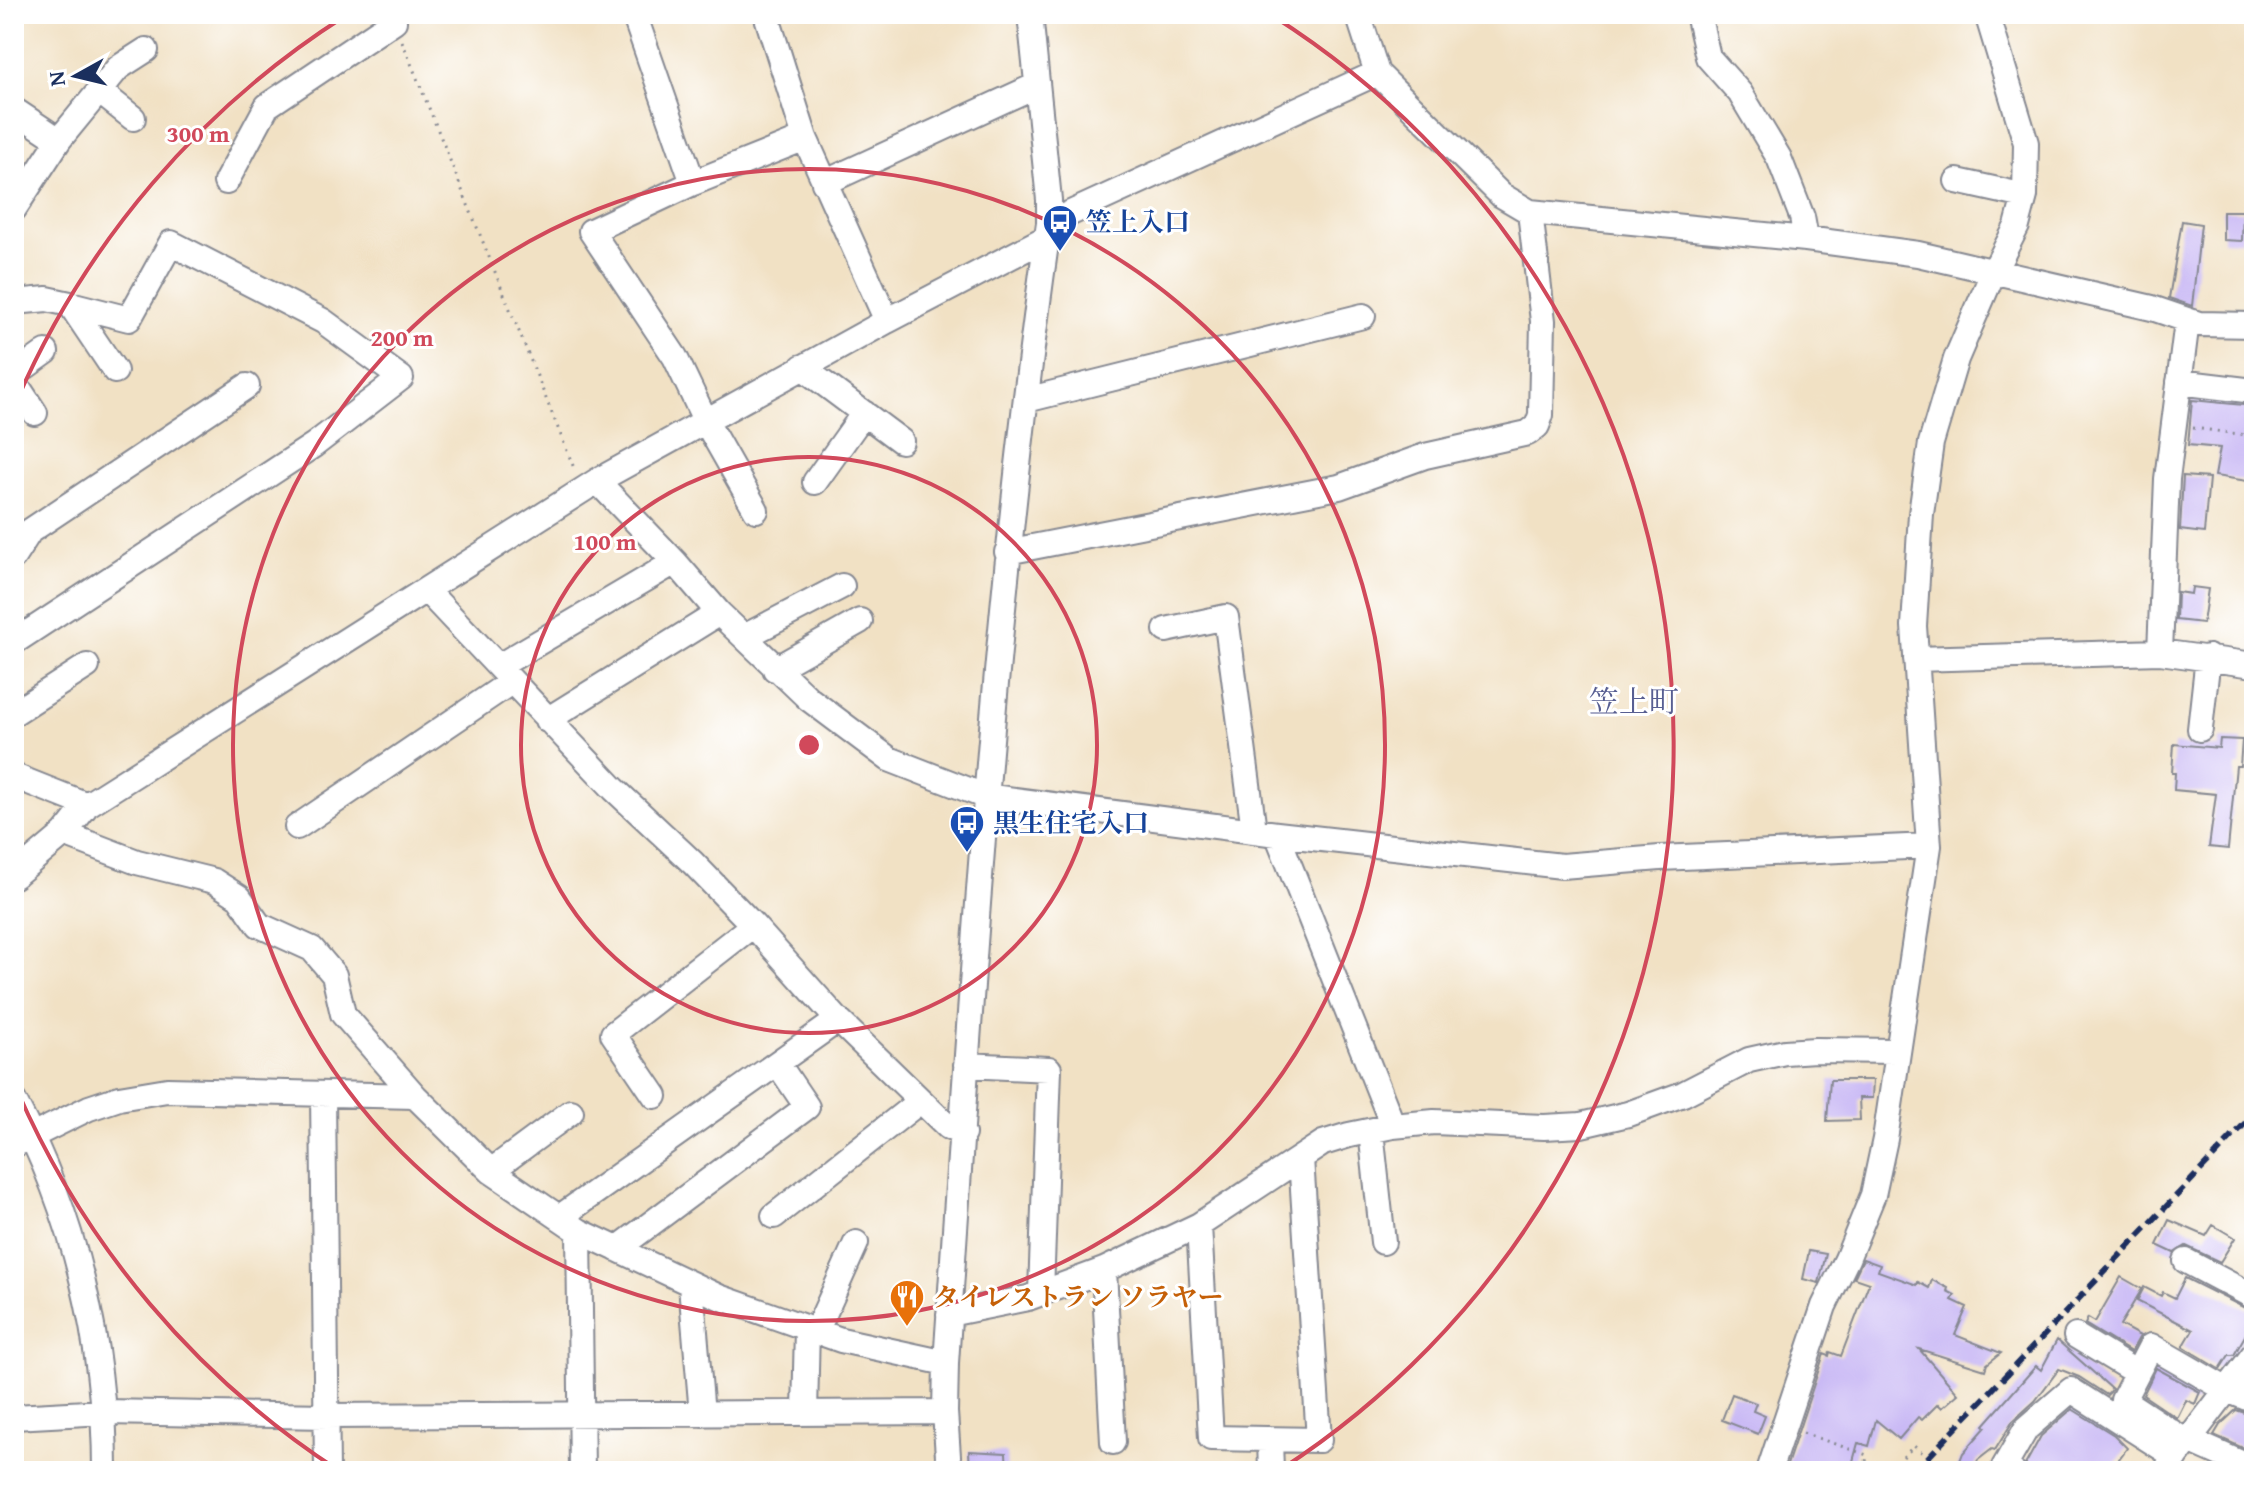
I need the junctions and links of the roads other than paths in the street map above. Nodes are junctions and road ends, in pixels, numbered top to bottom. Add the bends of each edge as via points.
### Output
1 (634, 14) edge
2 (766, 14) edge
3 (1030, 14) edge
4 (1358, 14) edge
5 (1698, 14) edge
6 (1987, 14) edge
7 (394, 18) edge
8 (146, 50) dead end
9 (1377, 73) junction
10 (1037, 85) junction
11 (99, 91) junction
12 (14, 110) edge
13 (133, 118) dead end
14 (805, 138) junction
15 (59, 140) junction
16 (1957, 181) dead end
17 (226, 182) dead end
18 (693, 183) junction
19 (824, 183) junction
20 (2025, 196) junction
21 (14, 209) edge
22 (1530, 212) junction
23 (1048, 230) junction
24 (1806, 239) junction
25 (1993, 273) junction
26 (14, 302) edge
27 (70, 304) junction
28 (1363, 316) dead end
29 (887, 321) junction
30 (2187, 321) junction
31 (2254, 325) edge
32 (46, 352) dead end
33 (802, 367) junction
34 (115, 371) dead end
35 (14, 375) edge
36 (14, 381) edge
37 (2179, 382) junction
38 (247, 386) dead end
39 (2254, 391) edge
40 (1026, 400) junction
41 (35, 413) dead end
42 (864, 413) junction
43 (706, 422) junction
44 (901, 441) dead end
45 (815, 482) dead end
46 (590, 486) junction
47 (756, 510) dead end
48 (1007, 552) junction
49 (14, 556) edge
50 (675, 562) junction
51 (842, 586) dead end
52 (427, 591) junction
53 (719, 613) junction
54 (860, 621) dead end
55 (1166, 630) dead end
56 (746, 636) junction
57 (14, 642) edge
58 (2160, 652) junction
59 (2208, 657) junction
60 (1916, 659) junction
61 (2254, 665) edge
62 (87, 666) dead end
63 (775, 669) junction
64 (505, 674) junction
65 (14, 713) edge
66 (547, 720) junction
67 (2200, 729) dead end
68 (14, 776) edge
69 (984, 796) junction
70 (87, 805) junction
71 (297, 827) dead end
72 (1266, 832) junction
73 (64, 834) junction
74 (1929, 846) junction
75 (14, 876) edge
76 (753, 925) junction
77 (838, 1020) junction
78 (1896, 1051) junction
79 (778, 1064) junction
80 (966, 1065) junction
81 (323, 1094) junction
82 (415, 1096) junction
83 (655, 1096) dead end
84 (14, 1101) edge
85 (920, 1101) junction
86 (571, 1112) dead end
87 (1382, 1128) junction
88 (963, 1134) junction
89 (23, 1140) edge
90 (1301, 1158) junction
91 (491, 1171) junction
92 (774, 1216) dead end
93 (570, 1224) junction
94 (1199, 1225) junction
95 (1383, 1242) dead end
96 (856, 1243) dead end
97 (617, 1249) junction
98 (2186, 1261) dead end
99 (1104, 1270) junction
100 (691, 1285) junction
101 (1041, 1292) junction
102 (2254, 1297) edge
103 (949, 1314) junction
104 (811, 1330) junction
105 (2076, 1336) dead end
106 (2254, 1354) edge
107 (946, 1363) junction
108 (2137, 1373) junction
109 (2227, 1390) junction
110 (2254, 1401) edge
111 (105, 1412) junction
112 (945, 1412) junction
113 (805, 1413) junction
114 (702, 1414) junction
115 (582, 1415) junction
116 (327, 1416) junction
117 (14, 1417) edge
118 (1270, 1440) junction
119 (1113, 1442) dead end
120 (2179, 1452) edge
121 (2254, 1469) edge
122 (105, 1471) edge
123 (327, 1471) edge
124 (582, 1471) edge
125 (949, 1471) edge
126 (1271, 1471) edge
127 (1769, 1471) edge
128 (2012, 1471) edge

1 - 18 street
2 - 14 street
3 - 10 street
4 - 9 street
5 - 24 street via 1708,57 1740,93 1779,158
6 - 20 street via 2026,143
7 - 17 street via 267,106
8 - 11 street via 118,68
9 - 22 street via 1501,195
9 - 23 street
10 - 19 street
10 - 23 street
11 - 13 street
11 - 15 street
12 - 15 street
14 - 18 street
14 - 19 street
15 - 21 street
16 - 20 street
18 - 43 street via 591,231 675,357
19 - 29 street
20 - 25 street via 2017,226
22 - 24 street
22 - 48 street via 1543,321 1541,415 1528,433 1425,456 1339,487
23 - 29 street
23 - 40 street
24 - 25 street via 1918,254
25 - 30 street via 2152,308
25 - 60 street via 1956,359 1931,443 1921,514
26 - 27 street via 47,299
27 - 34 street
27 - 57 street via 129,319 171,243 323,321 401,378 314,445
28 - 40 street
29 - 33 street
30 - 31 street
30 - 37 street
32 - 35 street
33 - 42 street
33 - 43 street
36 - 41 street
37 - 39 street
37 - 58 street via 2167,479
38 - 49 street via 30,531
40 - 48 street
42 - 44 street
42 - 45 street
43 - 46 street
43 - 47 street
46 - 50 street
46 - 52 street
48 - 69 street
50 - 53 street
50 - 64 street
51 - 56 street
52 - 64 street
52 - 70 street
53 - 56 street
53 - 66 street
54 - 63 street
55 - 72 street via 1226,617
56 - 63 street
58 - 59 street
58 - 60 street
59 - 61 street
59 - 67 street
60 - 74 street
62 - 65 street
63 - 69 street via 889,759
64 - 66 street
64 - 71 street
66 - 76 street
68 - 70 street
69 - 72 street
69 - 80 street
70 - 73 street
72 - 74 street via 1562,866
72 - 87 street
73 - 75 street
73 - 82 street via 137,862 214,881 239,897 259,925 312,949 334,975 343,1014
74 - 78 street
76 - 77 street
76 - 83 street via 613,1034
77 - 79 street
77 - 85 street
78 - 87 street via 1815,1050 1749,1060 1683,1094 1581,1125 1434,1122
78 - 127 street via 1873,1195 1824,1306
79 - 93 street
79 - 97 street via 807,1107
80 - 88 street
80 - 101 street via 1049,1069
81 - 82 street
81 - 89 street via 167,1090 89,1108
81 - 116 street
82 - 91 street
84 - 89 street
85 - 88 street
85 - 92 street
86 - 91 street
87 - 90 street via 1323,1143
87 - 95 street
88 - 103 street
89 - 111 street via 79,1261
90 - 94 street
90 - 118 street via 1319,1440
91 - 93 street
93 - 97 street
93 - 115 street
94 - 99 street
94 - 118 street via 1211,1438
96 - 104 street
97 - 100 street
98 - 102 street
99 - 101 street
99 - 119 street
100 - 104 street
100 - 114 street
101 - 103 street
103 - 107 street
104 - 107 street
104 - 113 street
105 - 108 street
106 - 109 street
107 - 112 street
108 - 109 street via 2151,1346
108 - 120 street via 2123,1400
109 - 110 street
109 - 120 street
111 - 116 street
111 - 117 street
111 - 122 street
112 - 113 street
112 - 125 street
113 - 114 street
114 - 115 street
115 - 116 street
115 - 124 street
116 - 123 street
118 - 126 street
120 - 121 street
120 - 128 street via 2071,1390 2026,1429 2004,1467

